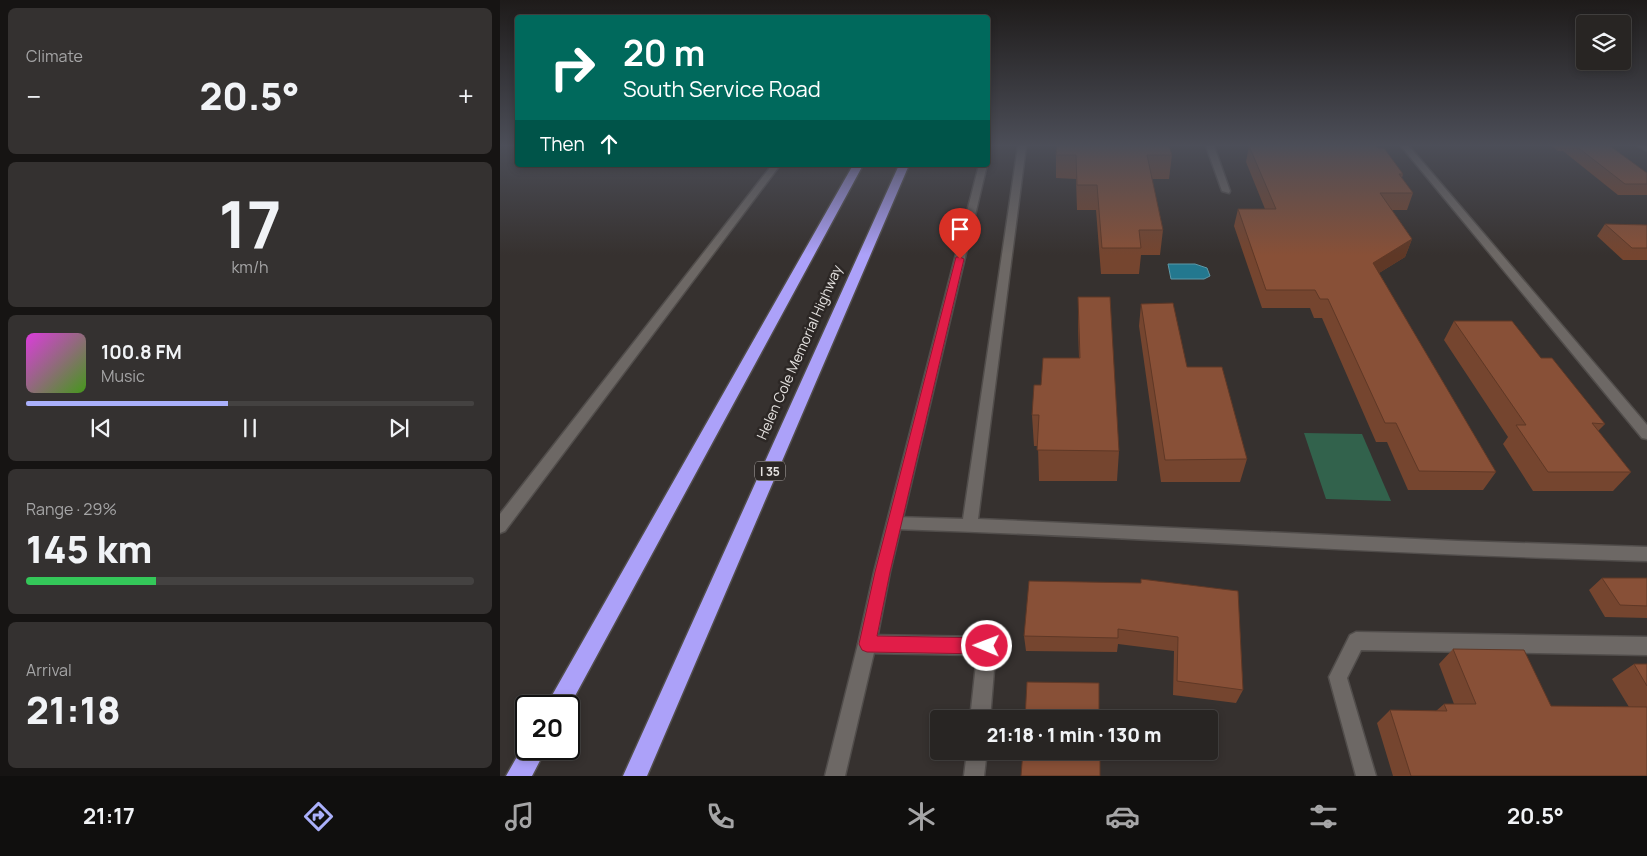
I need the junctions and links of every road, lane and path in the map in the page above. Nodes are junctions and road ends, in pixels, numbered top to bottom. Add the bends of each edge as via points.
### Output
1 (763, 182) edge
2 (848, 182) edge
3 (896, 182) edge
4 (979, 182) edge
5 (1017, 182) edge
6 (1223, 182) edge
7 (1435, 182) edge
8 (1226, 191) dead end
9 (1647, 434) edge
10 (895, 523) junction
11 (970, 525) junction
12 (500, 526) edge
13 (1647, 554) edge
14 (867, 644) junction
15 (1647, 646) edge
16 (563, 695) edge
17 (981, 710) edge
18 (527, 760) edge
19 (976, 760) edge
20 (518, 776) edge
21 (635, 776) edge
22 (835, 776) edge
23 (974, 776) edge
24 (1366, 776) edge

1 - 12 street
2 - 16 highway
3 - 21 highway, Helen Cole Memorial Highway / I 35
4 - 10 street
5 - 11 street
6 - 8 street
7 - 9 street
10 - 11 street
10 - 14 street
11 - 13 street via 1531,552
14 - 17 street via 987,646
14 - 22 street
15 - 24 street via 1356,641 1338,677
18 - 20 highway
19 - 23 street

